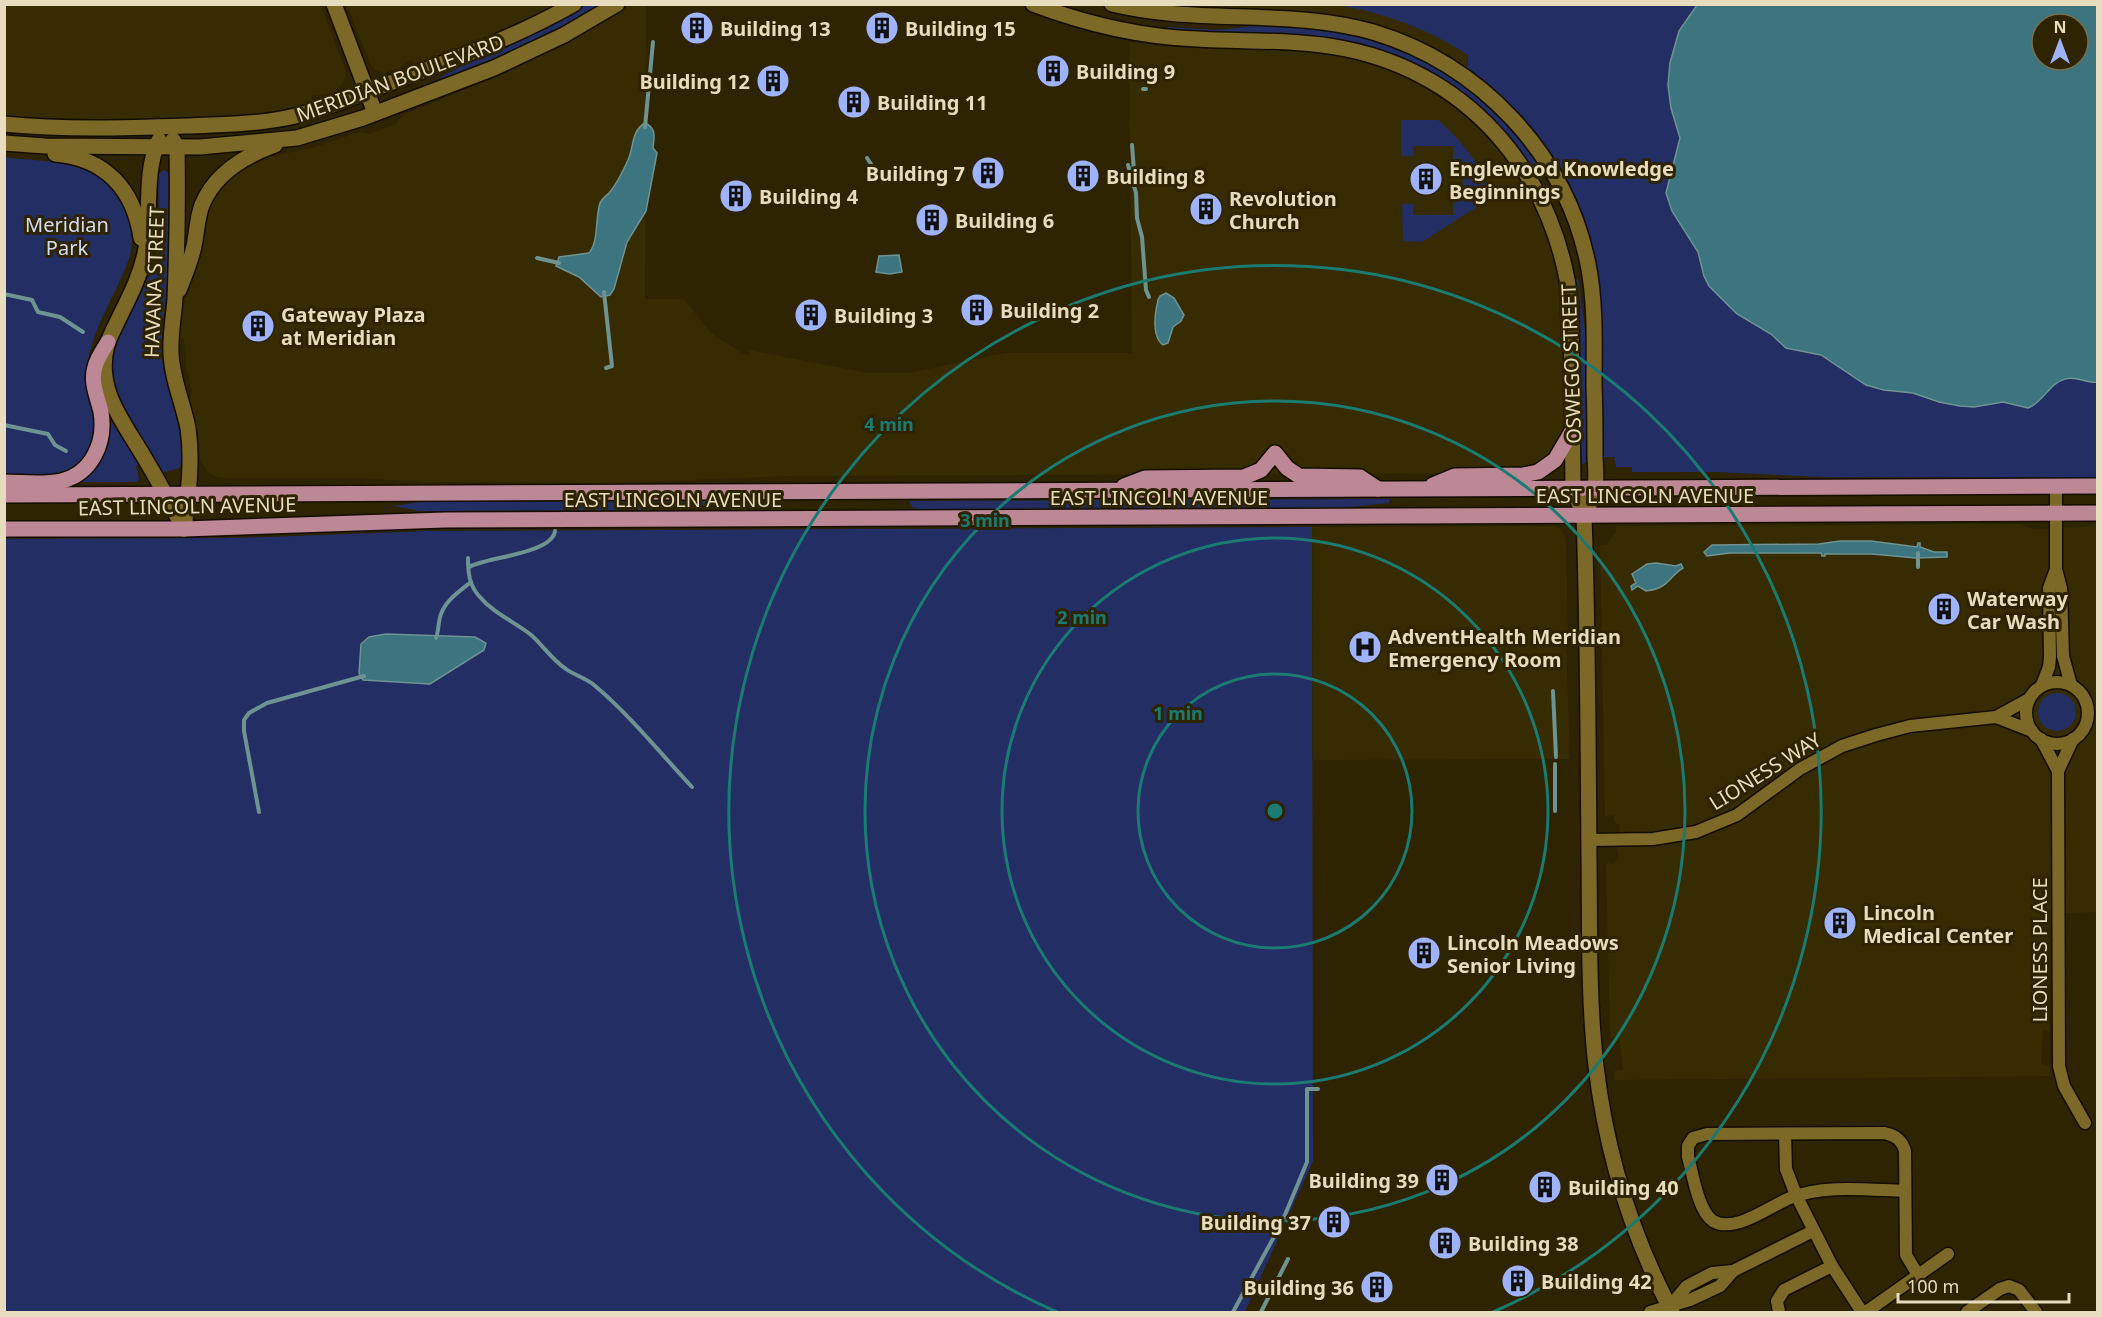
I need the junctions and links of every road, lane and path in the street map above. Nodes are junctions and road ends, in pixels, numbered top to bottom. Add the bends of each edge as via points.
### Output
1 (334, 4) edge
2 (574, 4) edge
3 (617, 4) edge
4 (1033, 4) edge
5 (1112, 4) edge
6 (367, 92) junction
7 (375, 113) junction
8 (4, 124) edge
9 (166, 127) junction
10 (297, 138) junction
11 (4, 143) edge
12 (156, 147) junction
13 (177, 147) junction
14 (4, 150) edge
15 (143, 260) junction
16 (175, 301) junction
17 (108, 342) junction
18 (1572, 431) junction
19 (4, 482) edge
20 (2056, 486) junction
21 (2097, 486) edge
22 (1573, 488) junction
23 (1595, 488) junction
24 (1378, 489) junction
25 (1423, 489) junction
26 (1116, 490) junction
27 (165, 494) junction
28 (188, 494) junction
29 (4, 495) edge
30 (2056, 513) junction
31 (2097, 513) edge
32 (1584, 516) junction
33 (4, 529) edge
34 (184, 529) junction
35 (2056, 569) junction
36 (2042, 685) junction
37 (2071, 685) junction
38 (2081, 693) junction
39 (2029, 699) junction
40 (2097, 699) edge
41 (1996, 717) junction
42 (2097, 717) edge
43 (2085, 726) junction
44 (2036, 735) junction
45 (2073, 738) junction
46 (2058, 771) junction
47 (1589, 840) junction
48 (2085, 1123) dead end
49 (1785, 1134) junction
50 (1905, 1191) junction
51 (1796, 1196) junction
52 (1813, 1231) junction
53 (1948, 1254) dead end
54 (1832, 1266) junction
55 (1918, 1275) junction
56 (1668, 1310) edge
57 (1650, 1312) edge
58 (1779, 1312) edge
59 (1862, 1312) edge
60 (1866, 1312) edge
61 (1967, 1312) edge
62 (2036, 1312) edge

1 - 6 main road
2 - 6 main road, MERIDIAN BOULEVARD via 505,38
3 - 7 main road, MERIDIAN BOULEVARD via 525,54
4 - 18 main road, OSWEGO STREET via 1101,26 1153,36 1308,44 1355,51 1380,58 1446,90 1472,111 1522,166 1559,243 1571,307
5 - 23 main road, OSWEGO STREET via 1157,13 1316,21 1365,30 1438,59 1500,105 1550,167 1585,253 1594,313
6 - 7 main road
6 - 9 main road, MERIDIAN BOULEVARD via 284,118
7 - 10 main road, MERIDIAN BOULEVARD
8 - 9 main road, MERIDIAN BOULEVARD
9 - 12 main road, HAVANA STREET
9 - 13 main road, HAVANA STREET
10 - 13 main road, MERIDIAN BOULEVARD
10 - 16 main road via 246,157 215,184 202,205 192,253
11 - 12 main road, MERIDIAN BOULEVARD
12 - 13 main road, MERIDIAN BOULEVARD
12 - 15 main road, HAVANA STREET
13 - 16 main road, HAVANA STREET
14 - 15 main road via 76,157 107,172 134,210
15 - 17 main road, HAVANA STREET
16 - 28 main road, HAVANA STREET via 171,355 189,437
17 - 19 main road via 94,370 102,433 91,462 62,481
17 - 27 main road, HAVANA STREET via 104,369 111,402
18 - 22 main road, OSWEGO STREET
18 - 25 main road via 1556,460 1538,472 1455,476
20 - 21 main road, EAST LINCOLN AVENUE
20 - 23 main road, EAST LINCOLN AVENUE
20 - 30 street
22 - 23 main road, EAST LINCOLN AVENUE
22 - 25 main road, EAST LINCOLN AVENUE
22 - 32 main road, OSWEGO STREET
23 - 32 main road, OSWEGO STREET
24 - 25 main road, EAST LINCOLN AVENUE
24 - 26 main road, EAST LINCOLN AVENUE
24 - 26 main road via 1360,477 1299,476 1275,453 1261,470 1244,477 1145,478
26 - 28 main road, EAST LINCOLN AVENUE
27 - 28 main road, EAST LINCOLN AVENUE
27 - 29 main road, EAST LINCOLN AVENUE
27 - 34 main road, HAVANA STREET
28 - 34 main road, HAVANA STREET
30 - 31 main road, EAST LINCOLN AVENUE
30 - 32 main road, EAST LINCOLN AVENUE
30 - 35 street
32 - 34 main road, EAST LINCOLN AVENUE via 433,520
32 - 47 main road, OSWEGO STREET
33 - 34 main road, EAST LINCOLN AVENUE
35 - 36 street via 2049,588 2049,667
35 - 37 street via 2061,588 2063,657
36 - 37 street
36 - 39 street
37 - 38 street
38 - 40 street
38 - 43 street via 2087,709
39 - 41 street, LIONESS WAY
39 - 44 street via 2026,712
41 - 44 street, LIONESS WAY
41 - 47 street, LIONESS WAY via 1910,726 1851,743 1800,769 1737,815 1696,832 1653,840
42 - 43 street
43 - 45 street
44 - 45 street via 2057,743
44 - 46 street, LIONESS PLACE
45 - 46 street, LIONESS PLACE
46 - 48 street, LIONESS PLACE via 2060,1070 2066,1090
47 - 56 main road, OSWEGO STREET via 1591,999 1601,1102 1633,1225
49 - 50 street via 1893,1135 1905,1150
49 - 51 street via 1786,1168
49 - 51 street via 1699,1135 1690,1141 1688,1157 1703,1209 1717,1223 1736,1224
50 - 51 street via 1818,1190
50 - 55 street via 1906,1255
51 - 52 street
52 - 54 street
52 - 56 street via 1733,1271 1712,1273 1687,1286
53 - 55 street
54 - 58 street via 1782,1292 1777,1301
54 - 59 street
55 - 60 street
56 - 57 street
61 - 62 street via 2009,1286 2019,1290

